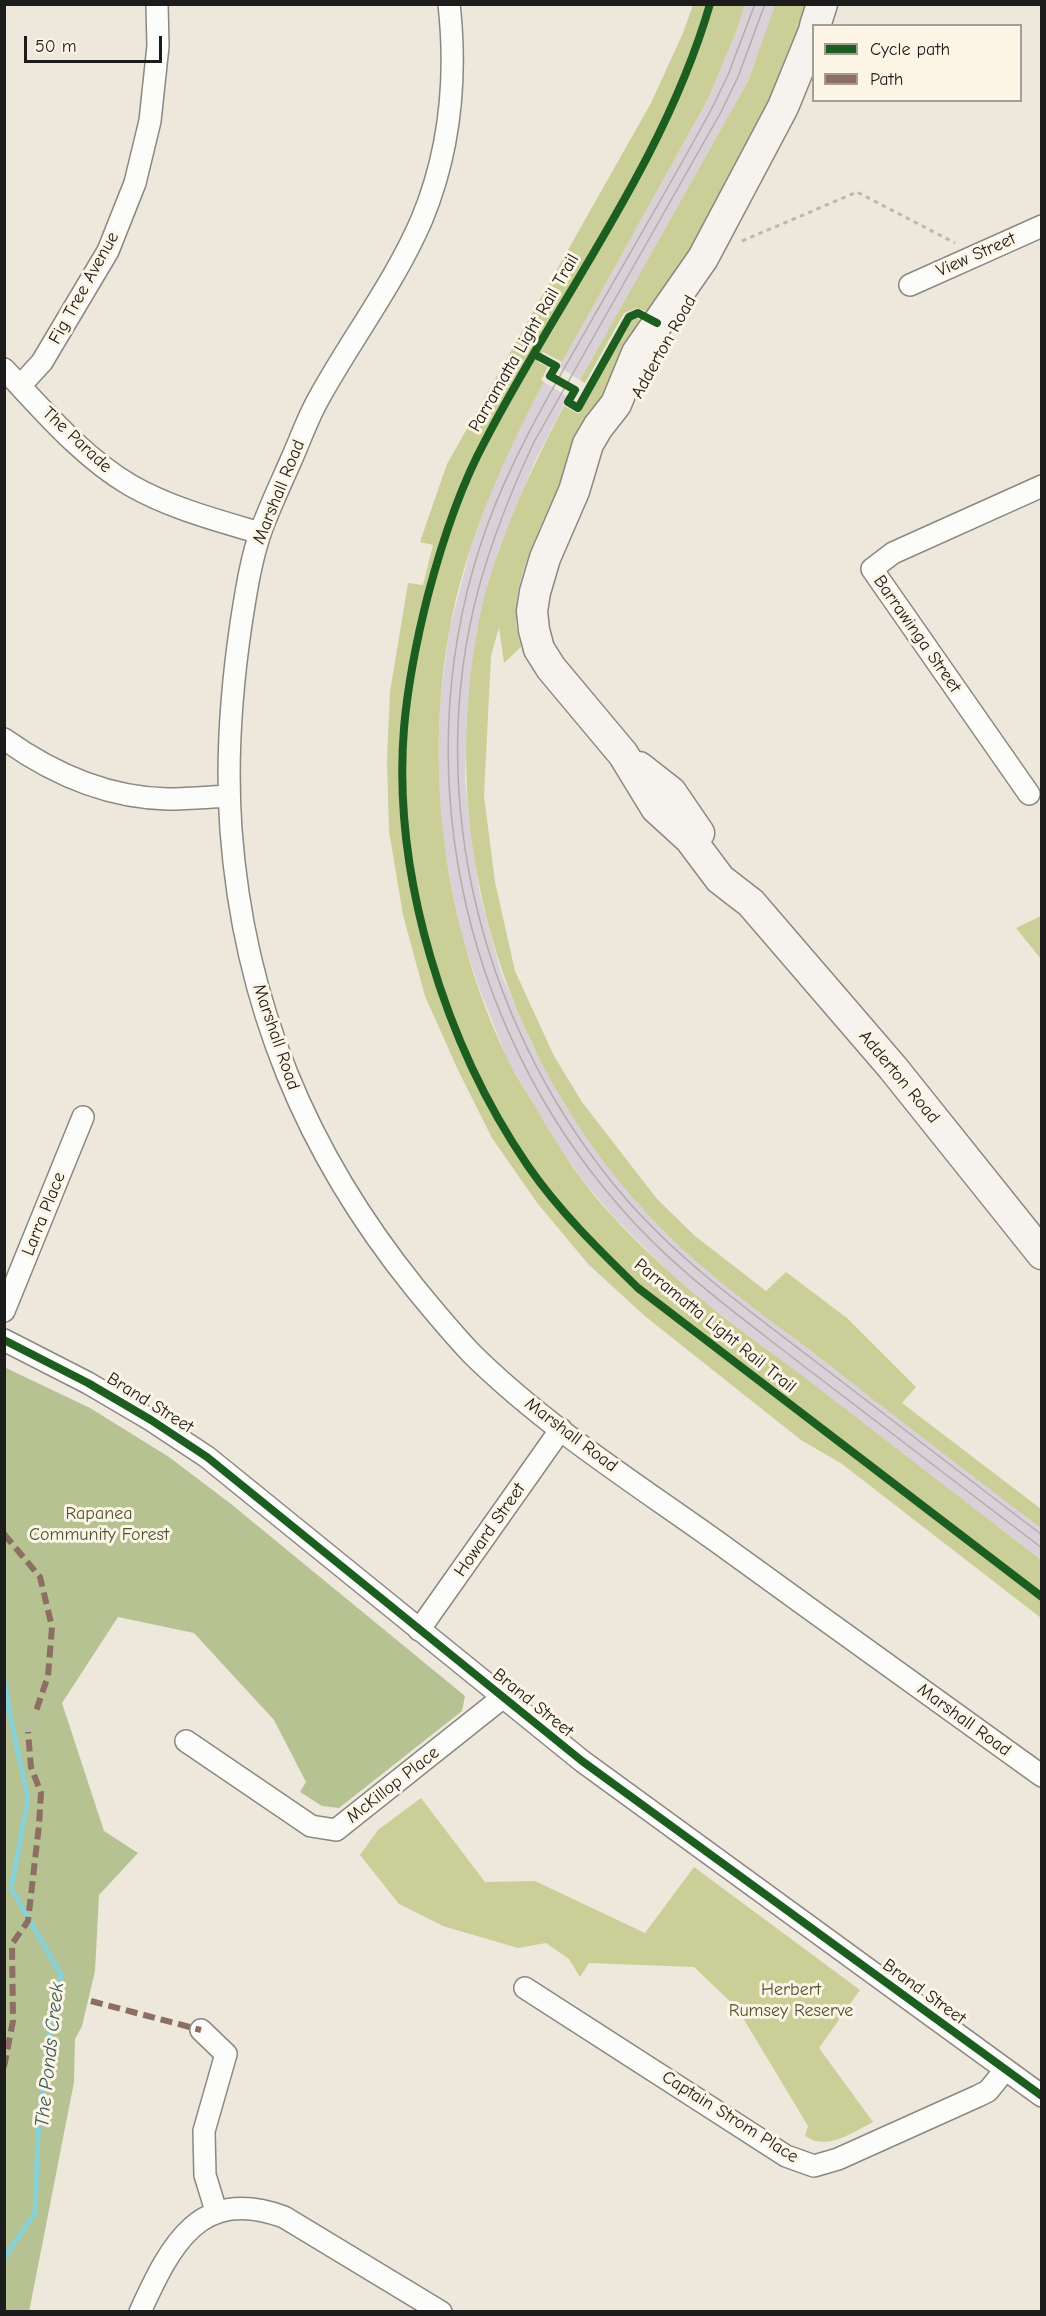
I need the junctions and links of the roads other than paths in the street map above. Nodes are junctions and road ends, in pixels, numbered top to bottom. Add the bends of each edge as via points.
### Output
1 (157, 4) edge
2 (448, 4) edge
3 (822, 4) edge
4 (816, 24) edge
5 (812, 34) edge
6 (1041, 226) edge
7 (910, 285) dead end
8 (4, 369) edge
9 (20, 386) junction
10 (1041, 486) edge
11 (260, 533) junction
12 (4, 739) edge
13 (1029, 794) dead end
14 (229, 796) junction
15 (83, 1117) dead end
16 (1041, 1254) edge
17 (4, 1311) edge
18 (4, 1340) edge
19 (561, 1429) junction
20 (419, 1630) junction
21 (502, 1698) junction
22 (186, 1741) dead end
23 (1041, 1776) edge
24 (525, 1988) dead end
25 (201, 2030) dead end
26 (1005, 2070) junction
27 (1041, 2096) edge
28 (216, 2211) junction
29 (140, 2312) edge
30 (441, 2312) edge

1 - 9 street, Fig Tree Avenue via 158,45 150,121 135,183 108,251 42,362
2 - 11 street, Marshall Road via 452,78 441,160 432,190 399,266 315,404
3 - 4 main road
5 - 16 main road, Adderton Road via 783,107 703,258 637,353 616,404 588,444 574,491 545,558 532,611 534,630 539,649 551,668 623,754 671,792 693,826 736,873 751,903 893,1068
6 - 7 street, View Street
8 - 9 street, The Parade
9 - 11 street, The Parade via 82,450 130,485 183,509
10 - 13 street, Barrawinga Street via 893,553 872,569
11 - 14 street, Marshall Road via 234,670
12 - 14 street via 54,770 110,791 169,799
14 - 19 street, Marshall Road via 241,915 262,1004 283,1066 315,1139 370,1229 437,1315 472,1353
15 - 17 street, Larra Place
18 - 20 street, Brand Street via 88,1383 207,1457
19 - 20 street, Howard Street
19 - 23 street, Marshall Road
20 - 21 street, Brand Street
21 - 22 street, McKillop Place via 336,1830 311,1826
21 - 26 street, Brand Street via 582,1761
24 - 26 street, Captain Strom Place via 786,2156 814,2166 978,2096 994,2085
25 - 28 street via 226,2054 204,2131 205,2175
26 - 27 street, Brand Street
28 - 29 street via 198,2220 171,2252
28 - 30 street via 256,2208 284,2217

